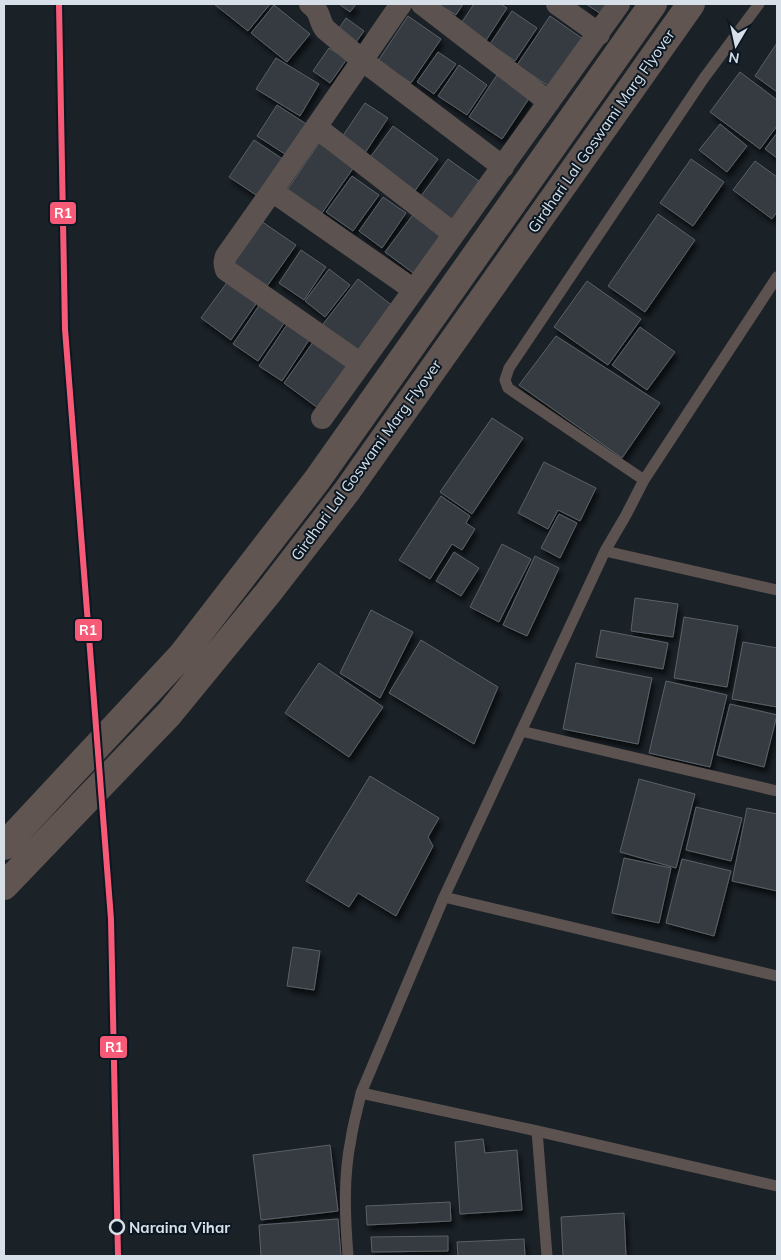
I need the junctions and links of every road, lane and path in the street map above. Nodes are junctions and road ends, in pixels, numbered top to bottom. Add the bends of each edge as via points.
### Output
1 (310, 4) edge
2 (401, 4) edge
3 (422, 4) edge
4 (557, 4) edge
5 (620, 4) edge
6 (653, 4) edge
7 (691, 4) edge
8 (759, 4) edge
9 (598, 34) junction
10 (362, 60) junction
11 (549, 102) junction
12 (316, 127) junction
13 (503, 167) junction
14 (272, 191) junction
15 (454, 234) junction
16 (777, 277) edge
17 (414, 290) junction
18 (361, 364) junction
19 (322, 418) dead end
20 (644, 480) junction
21 (605, 551) junction
22 (777, 590) edge
23 (520, 731) junction
24 (777, 791) edge
25 (4, 846) edge
26 (4, 886) edge
27 (444, 897) junction
28 (777, 976) edge
29 (361, 1093) junction
30 (537, 1131) junction
31 (777, 1186) edge
32 (348, 1256) edge
33 (547, 1256) edge

1 - 10 street via 319,14 322,27
2 - 10 street
3 - 11 street
4 - 9 street
5 - 9 street
6 - 25 main road, Girdhari Lal Goswami Marg Flyover via 318,480 182,655
7 - 26 main road, Girdhari Lal Goswami Marg Flyover via 346,491 268,593 169,714
8 - 20 lane via 704,78 509,368 505,380 508,388
9 - 11 street
10 - 12 street
10 - 13 street
11 - 13 street
12 - 14 street
12 - 15 street
13 - 15 street
14 - 17 street
14 - 18 street via 226,256 226,270
15 - 17 street
16 - 20 lane
17 - 18 street
18 - 19 street
20 - 21 lane
21 - 22 lane
21 - 23 lane
23 - 24 lane
23 - 27 lane
27 - 28 lane
27 - 29 lane
29 - 30 lane
29 - 32 lane via 350,1140 346,1181
30 - 31 lane
30 - 33 lane

